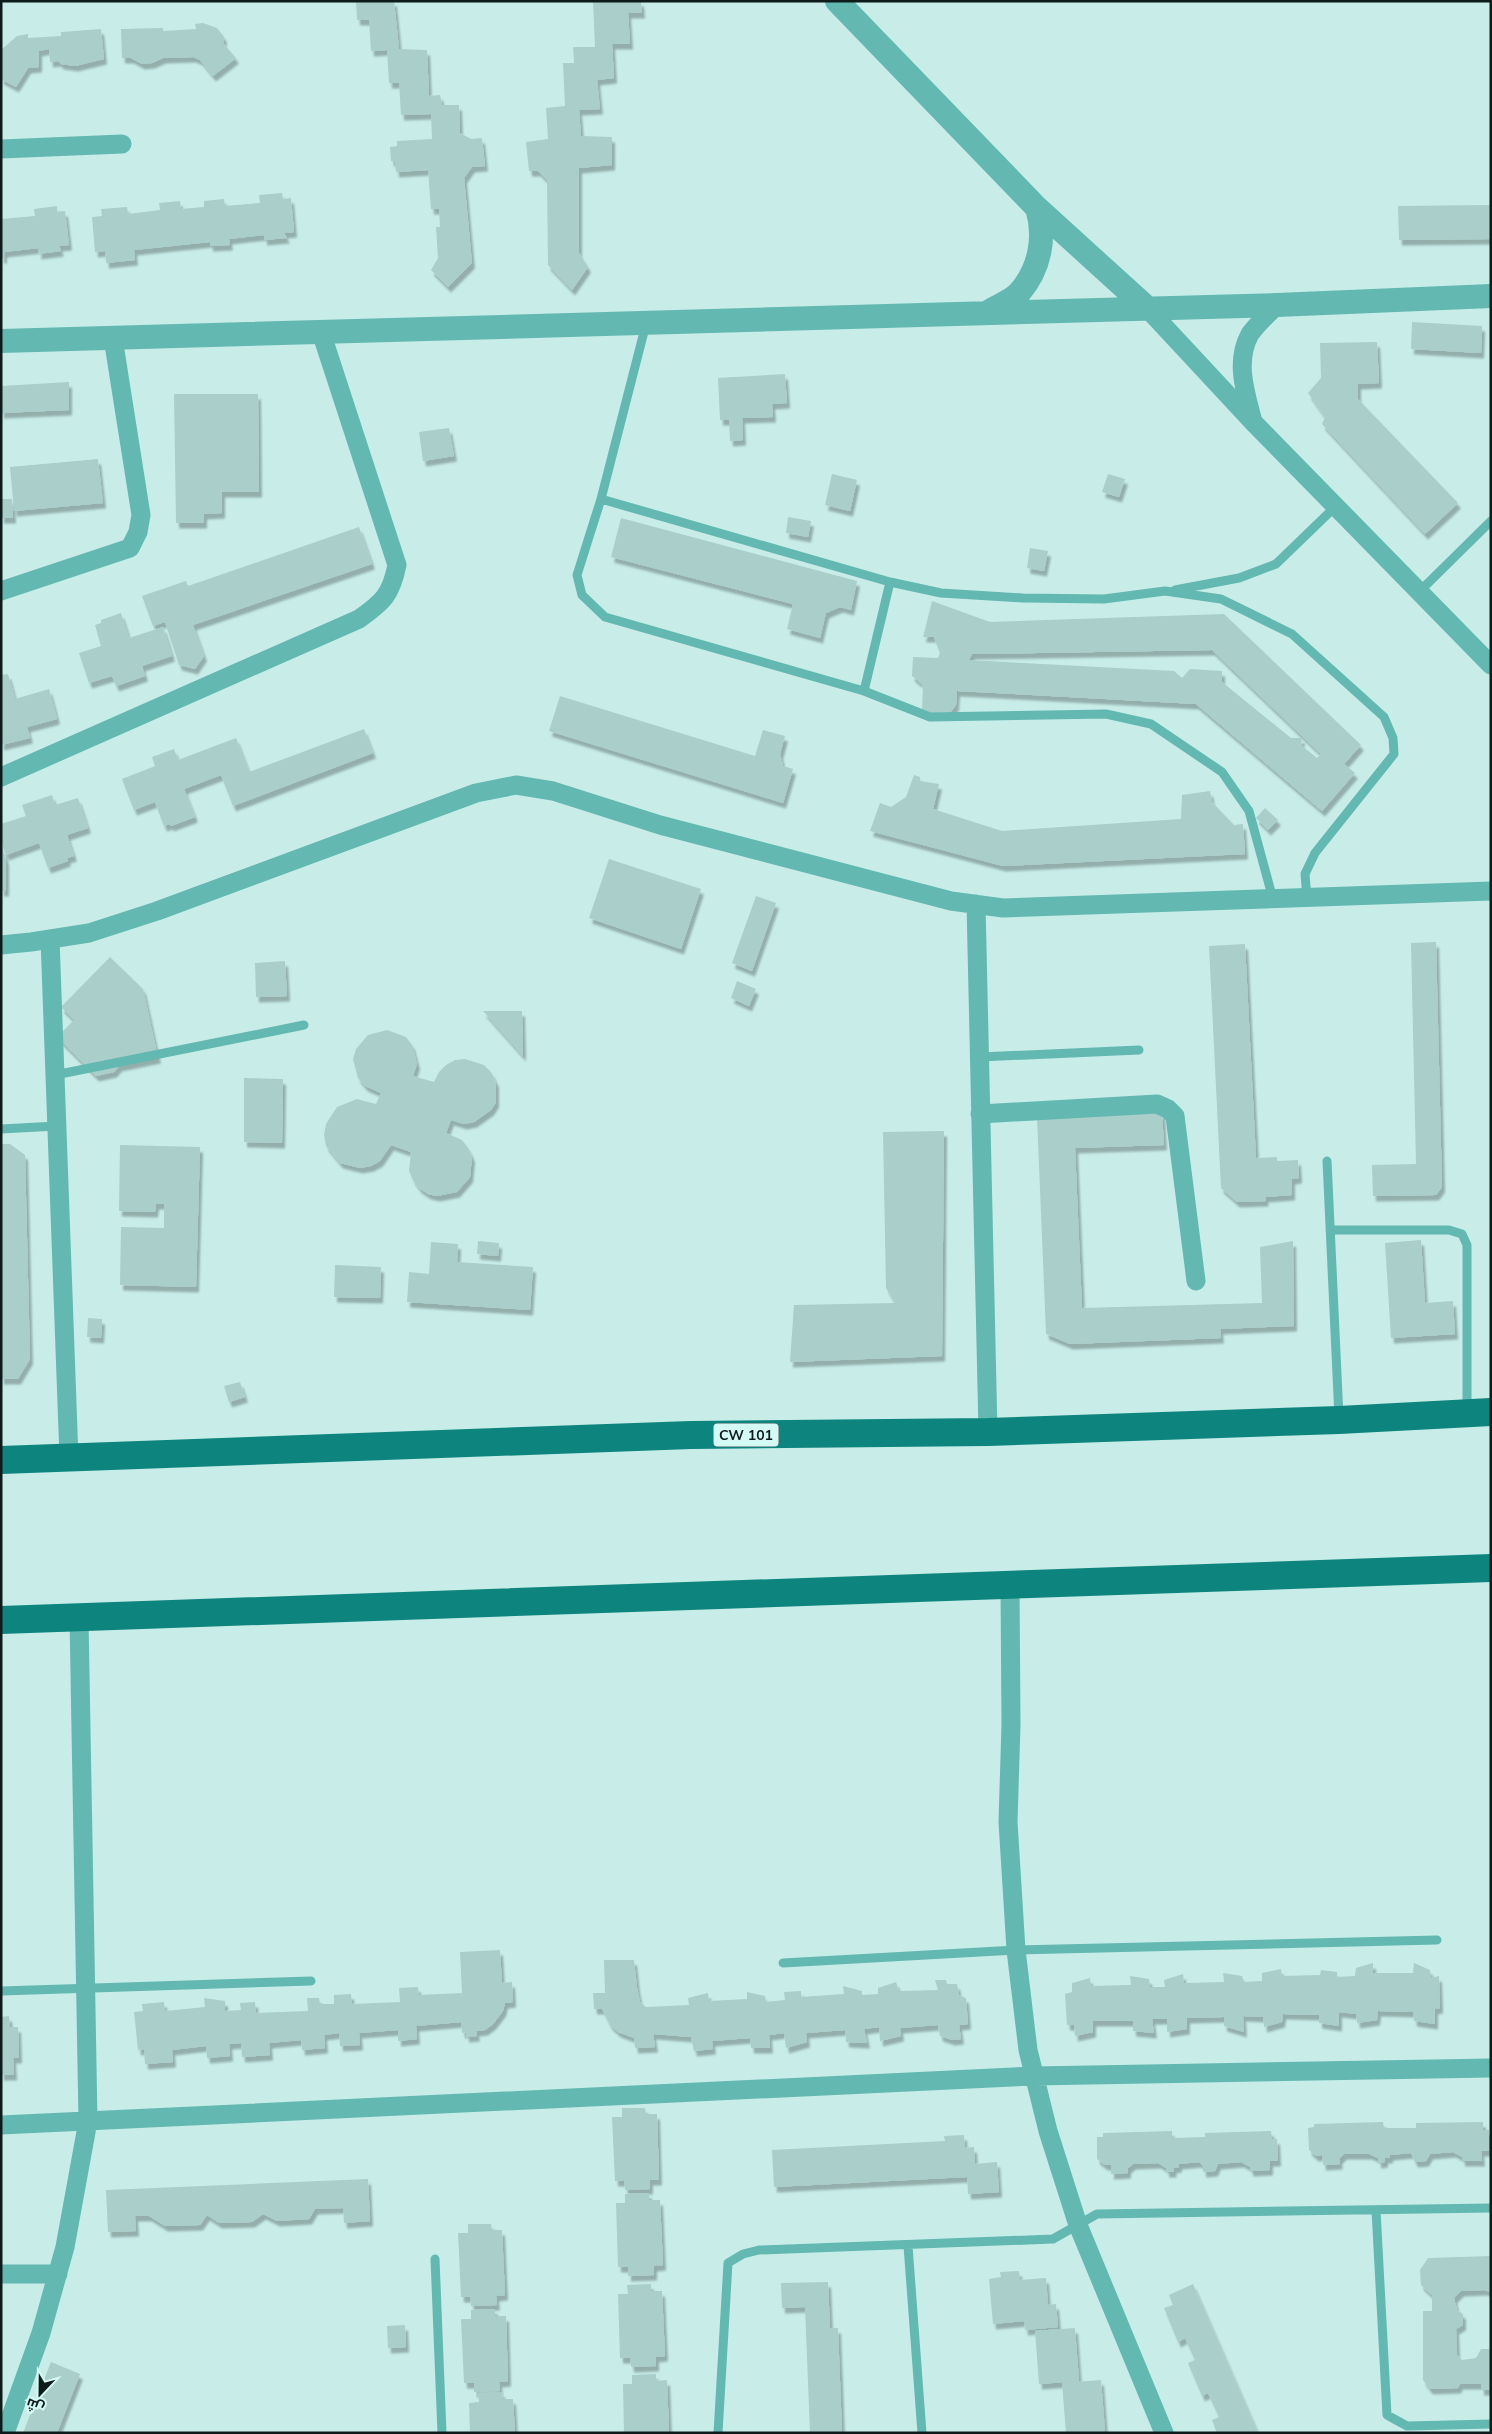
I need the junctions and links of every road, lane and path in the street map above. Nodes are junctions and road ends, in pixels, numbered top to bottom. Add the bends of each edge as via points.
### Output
1 (837, 1) edge
2 (122, 144) dead end
3 (1, 149) edge
4 (1037, 208) junction
5 (1491, 296) edge
6 (1277, 305) junction
7 (1146, 307) junction
8 (987, 313) junction
9 (647, 322) junction
10 (321, 332) junction
11 (113, 338) junction
12 (1, 341) edge
13 (1253, 422) junction
14 (601, 499) junction
15 (1336, 506) junction
16 (1491, 521) edge
17 (890, 582) junction
18 (1, 591) edge
19 (1165, 591) junction
20 (1419, 592) junction
21 (1491, 665) edge
22 (864, 691) junction
23 (1, 777) edge
24 (1491, 891) edge
25 (1307, 898) junction
26 (1273, 899) junction
27 (976, 904) junction
28 (50, 939) junction
29 (1, 945) edge
30 (304, 1025) dead end
31 (1139, 1050) dead end
32 (979, 1057) junction
33 (55, 1075) junction
34 (980, 1114) junction
35 (57, 1126) junction
36 (1, 1129) edge
37 (1327, 1162) dead end
38 (1330, 1230) junction
39 (1196, 1281) dead end
40 (1479, 1412) edge
41 (1339, 1420) junction
42 (988, 1432) junction
43 (69, 1458) junction
44 (1, 1460) edge
45 (1491, 1568) edge
46 (1010, 1584) junction
47 (79, 1618) junction
48 (1, 1620) edge
49 (1437, 1940) dead end
50 (1016, 1950) junction
51 (783, 1963) dead end
52 (311, 1981) dead end
53 (86, 1989) junction
54 (1, 1991) edge
55 (1491, 2068) edge
56 (1034, 2076) junction
57 (88, 2121) junction
58 (1, 2125) edge
59 (1491, 2208) edge
60 (1376, 2210) junction
61 (1078, 2225) junction
62 (908, 2246) junction
63 (435, 2259) dead end
64 (1, 2274) edge
65 (58, 2274) junction
66 (1491, 2424) edge
67 (5, 2433) edge
68 (442, 2433) edge
69 (718, 2433) edge
70 (922, 2433) edge
71 (1164, 2433) edge

1 - 4 street
2 - 3 street
4 - 7 street
4 - 8 street via 1042,225 1042,243 1033,268 1018,294
5 - 6 street
6 - 7 street
6 - 13 street via 1250,334 1241,360 1244,390
7 - 8 street
7 - 13 street
8 - 9 street
9 - 10 street
9 - 14 lane
10 - 11 street
10 - 23 street via 397,565 393,585 383,602 359,619
11 - 12 street
11 - 18 street via 141,515 138,532 130,548
13 - 15 street
14 - 17 lane
14 - 22 lane via 577,575 582,595 606,617
15 - 19 lane via 1276,564 1239,578
15 - 20 street
16 - 20 lane
17 - 19 lane via 941,593 1023,598 1104,599
17 - 22 lane
19 - 25 lane via 1221,599 1292,634 1384,718 1393,738 1394,754 1315,853 1305,874
20 - 21 street
22 - 26 lane via 930,717 1106,714 1151,724 1222,772 1249,811
24 - 25 street
25 - 26 street
26 - 27 street via 1013,908
27 - 28 street via 951,901 660,825 553,791 516,785 476,793 89,933
27 - 32 street
28 - 29 street
28 - 33 street
30 - 33 lane
31 - 32 lane
32 - 34 street
33 - 35 street
34 - 39 street via 1158,1104 1168,1109 1175,1116
34 - 42 street
35 - 36 lane
35 - 43 street
37 - 38 lane
38 - 40 lane via 1449,1230 1462,1234 1467,1245
38 - 41 lane
40 - 41 main road, CW 101
41 - 42 main road, CW 101
42 - 43 main road, CW 101 via 692,1435
43 - 44 main road, CW 101
45 - 46 main road
46 - 47 main road
46 - 50 street via 1008,1822
47 - 48 main road
47 - 53 street
49 - 50 lane
50 - 51 lane
50 - 56 street
52 - 53 lane
53 - 54 lane
53 - 57 street
55 - 56 street
56 - 57 street
56 - 61 street
57 - 58 street
57 - 65 street
59 - 60 lane
60 - 61 lane via 1097,2214
60 - 66 lane via 1387,2415 1406,2426
61 - 62 lane via 1053,2239
61 - 71 street
62 - 69 lane via 759,2250 728,2263
62 - 70 lane
63 - 68 lane
64 - 65 street
65 - 67 street via 41,2333

